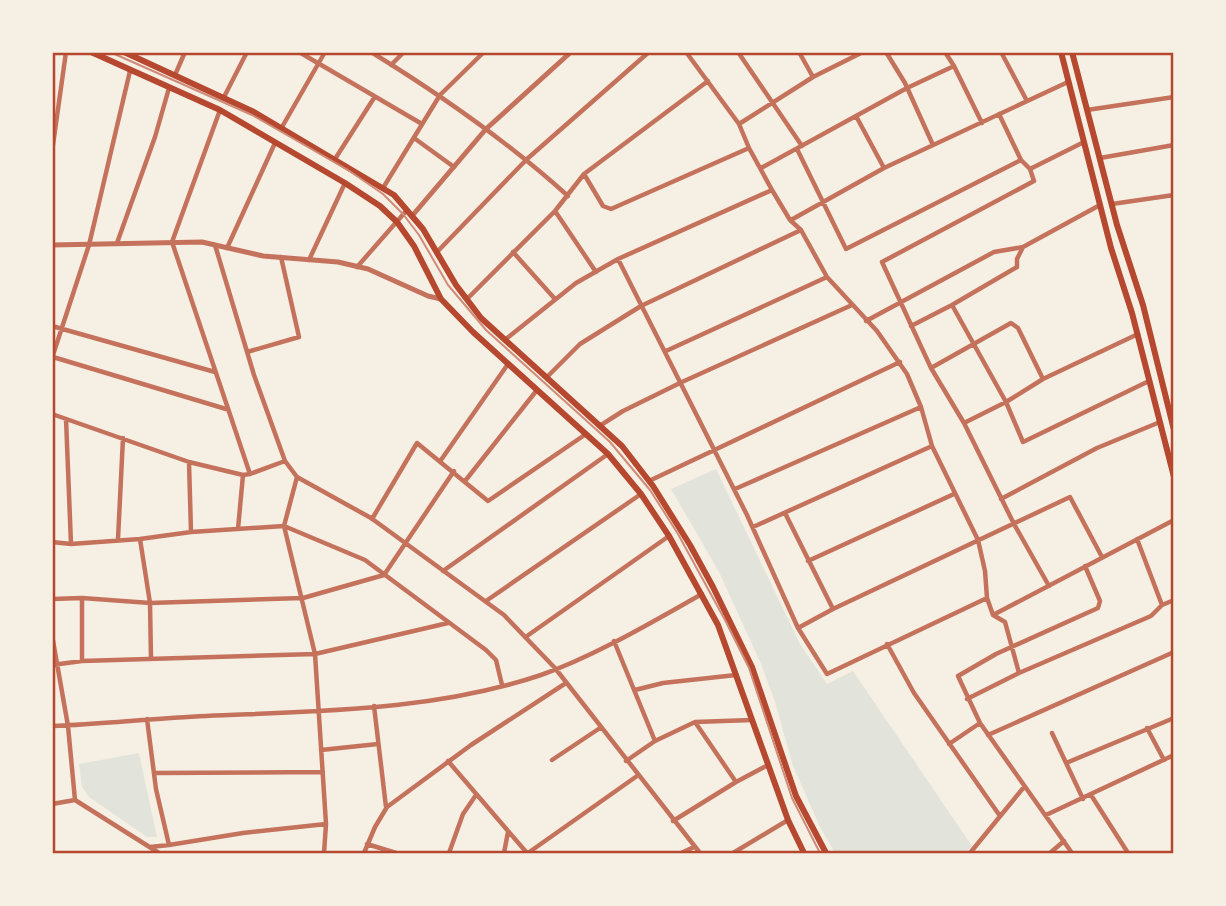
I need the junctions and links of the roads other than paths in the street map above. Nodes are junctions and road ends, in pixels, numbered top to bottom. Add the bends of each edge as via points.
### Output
1 (66, 52) edge
2 (91, 52) edge
3 (124, 52) edge
4 (185, 52) edge
5 (247, 52) edge
6 (299, 52) edge
7 (325, 52) edge
8 (371, 52) edge
9 (404, 52) edge
10 (484, 52) edge
11 (571, 52) edge
12 (649, 52) edge
13 (686, 52) edge
14 (738, 52) edge
15 (799, 52) edge
16 (863, 52) edge
17 (886, 52) edge
18 (945, 52) edge
19 (1000, 52) edge
20 (1061, 52) edge
21 (1072, 52) edge
22 (855, 54) edge
23 (318, 64) junction
24 (391, 65) junction
25 (954, 66) junction
26 (130, 71) junction
27 (174, 75) junction
28 (813, 77) junction
29 (708, 81) junction
30 (1068, 82) junction
31 (169, 88) junction
32 (907, 88) junction
33 (440, 96) junction
34 (223, 97) junction
35 (374, 97) junction
36 (1174, 97) edge
37 (1027, 101) junction
38 (773, 102) junction
39 (220, 110) junction
40 (1087, 110) junction
41 (999, 114) junction
42 (856, 116) junction
43 (982, 123) junction
44 (422, 124) junction
45 (739, 124) junction
46 (282, 127) junction
47 (486, 129) junction
48 (414, 138) junction
49 (1084, 142) junction
50 (275, 143) junction
51 (933, 145) junction
52 (1174, 145) edge
53 (799, 147) junction
54 (749, 148) junction
55 (52, 152) edge
56 (1100, 158) junction
57 (335, 159) junction
58 (527, 159) junction
59 (1021, 160) junction
60 (454, 167) junction
61 (761, 168) junction
62 (884, 168) junction
63 (1030, 169) junction
64 (584, 174) junction
65 (345, 183) junction
66 (383, 188) junction
67 (772, 190) junction
68 (1174, 195) edge
69 (568, 196) junction
70 (822, 202) junction
71 (1112, 204) junction
72 (1100, 205) junction
73 (407, 210) junction
74 (555, 211) junction
75 (412, 216) junction
76 (790, 220) junction
77 (397, 222) junction
78 (801, 230) junction
79 (172, 242) junction
80 (117, 243) junction
81 (89, 245) junction
82 (215, 245) junction
83 (53, 246) edge
84 (1023, 247) junction
85 (227, 248) junction
86 (513, 251) junction
87 (437, 252) junction
88 (281, 257) junction
89 (618, 259) junction
90 (309, 260) junction
91 (357, 267) junction
92 (596, 272) junction
93 (827, 277) junction
94 (441, 299) junction
95 (467, 299) junction
96 (555, 299) junction
97 (901, 302) junction
98 (852, 305) junction
99 (952, 305) junction
100 (641, 306) junction
101 (866, 321) junction
102 (52, 326) edge
103 (911, 326) junction
104 (62, 328) junction
105 (1138, 334) junction
106 (506, 339) junction
107 (973, 344) junction
108 (665, 351) junction
109 (247, 352) junction
110 (53, 357) edge
111 (900, 362) junction
112 (508, 364) junction
113 (931, 368) junction
114 (215, 372) junction
115 (547, 377) junction
116 (1043, 379) junction
117 (1149, 381) junction
118 (682, 382) junction
119 (537, 390) junction
120 (1006, 402) junction
121 (921, 407) junction
122 (227, 409) junction
123 (52, 414) edge
124 (66, 418) junction
125 (964, 422) junction
126 (1160, 422) junction
127 (601, 425) junction
128 (1174, 430) edge
129 (587, 434) junction
130 (123, 438) junction
131 (932, 446) junction
132 (715, 449) junction
133 (608, 454) junction
134 (441, 460) junction
135 (285, 461) junction
136 (189, 462) junction
137 (454, 471) junction
138 (250, 474) junction
139 (243, 475) junction
140 (1174, 477) edge
141 (297, 478) junction
142 (465, 481) junction
143 (649, 481) junction
144 (734, 489) junction
145 (641, 494) junction
146 (954, 494) junction
147 (1001, 499) junction
148 (785, 513) junction
149 (372, 520) junction
150 (1174, 520) edge
151 (1014, 524) junction
152 (284, 526) junction
153 (753, 527) junction
154 (238, 529) junction
155 (191, 532) junction
156 (669, 536) junction
157 (118, 539) junction
158 (140, 539) junction
159 (1137, 539) junction
160 (978, 540) junction
161 (52, 542) edge
162 (71, 544) junction
163 (407, 544) junction
164 (1102, 557) junction
165 (808, 561) junction
166 (1085, 566) junction
167 (443, 570) junction
168 (384, 575) junction
169 (1049, 586) junction
170 (702, 594) junction
171 (82, 598) junction
172 (303, 598) junction
173 (987, 598) junction
174 (52, 599) edge
175 (1174, 600) edge
176 (486, 601) junction
177 (150, 603) junction
178 (1162, 605) junction
179 (833, 609) junction
180 (993, 615) junction
181 (449, 623) junction
182 (798, 628) junction
183 (52, 635) edge
184 (527, 636) junction
185 (614, 642) junction
186 (887, 644) junction
187 (1014, 647) junction
188 (1174, 652) edge
189 (315, 654) junction
190 (151, 659) junction
191 (82, 661) junction
192 (55, 665) edge
193 (555, 668) junction
194 (1019, 673) junction
195 (737, 675) junction
196 (566, 683) junction
197 (502, 685) junction
198 (635, 690) junction
199 (967, 699) junction
200 (373, 706) junction
201 (318, 711) junction
202 (1174, 718) edge
203 (147, 719) junction
204 (752, 720) junction
205 (695, 722) junction
206 (980, 723) junction
207 (52, 726) edge
208 (68, 726) junction
209 (600, 727) junction
210 (1147, 728) junction
211 (1052, 733) dead end
212 (988, 735) junction
213 (656, 741) junction
214 (379, 744) junction
215 (949, 744) junction
216 (321, 750) junction
217 (1174, 755) edge
218 (552, 760) dead end
219 (1164, 760) junction
220 (449, 761) junction
221 (626, 761) junction
222 (1066, 763) junction
223 (768, 765) junction
224 (323, 772) junction
225 (154, 773) junction
226 (637, 776) junction
227 (736, 782) junction
228 (1024, 787) junction
229 (476, 795) junction
230 (1091, 795) junction
231 (1083, 799) junction
232 (75, 800) junction
233 (52, 804) edge
234 (387, 807) junction
235 (1046, 815) junction
236 (1000, 816) junction
237 (788, 820) junction
238 (673, 821) junction
239 (326, 824) junction
240 (508, 831) junction
241 (1064, 841) junction
242 (368, 844) junction
243 (169, 845) junction
244 (694, 847) junction
245 (150, 848) junction
246 (159, 853) edge
247 (324, 853) edge
248 (364, 853) edge
249 (396, 853) edge
250 (449, 853) edge
251 (504, 853) edge
252 (528, 853) edge
253 (681, 853) edge
254 (700, 853) edge
255 (733, 853) edge
256 (804, 853) edge
257 (826, 853) edge
258 (970, 853) edge
259 (1050, 853) edge
260 (1072, 853) edge
261 (1128, 853) edge

1 - 55 street
2 - 26 main road
3 - 27 main road
4 - 27 street
5 - 34 street
6 - 23 street
7 - 23 street
8 - 24 street
9 - 24 street
10 - 33 street
11 - 47 street
12 - 58 street
13 - 29 street
14 - 38 street
15 - 28 street
16 - 22 street
17 - 32 street
18 - 25 street
19 - 37 street
20 - 30 main road
21 - 40 main road
22 - 28 street
23 - 35 street
23 - 46 street
24 - 33 street
25 - 32 street
25 - 43 street
26 - 31 main road
26 - 81 street
27 - 34 main road
28 - 38 street
29 - 45 street
29 - 64 street
30 - 37 street
30 - 49 main road
31 - 39 main road
31 - 80 street
32 - 42 street
32 - 51 street
33 - 44 street
33 - 47 street
34 - 46 main road
35 - 44 street
35 - 57 street
36 - 40 street
37 - 41 street
38 - 45 street
38 - 53 street
39 - 50 main road
39 - 79 street
40 - 56 main road
41 - 43 street
41 - 59 street
42 - 53 street
42 - 62 street
43 - 51 street
44 - 48 street
45 - 54 street
46 - 57 main road
47 - 58 street
47 - 60 street
48 - 60 street
48 - 66 street
49 - 63 street
49 - 72 main road
50 - 65 main road
50 - 85 street
51 - 62 street
52 - 56 street
53 - 61 street
53 - 70 street
54 - 61 street
54 - 64 street via 611,209 603,206
56 - 71 main road
57 - 66 main road
58 - 69 street
58 - 87 street
59 - 63 street
59 - 70 street via 846,249
60 - 75 street
61 - 67 street
62 - 70 street
63 - 97 street via 1034,181 882,262
64 - 69 street
65 - 77 main road
65 - 90 street
66 - 73 main road
67 - 76 street
67 - 89 street
68 - 71 street
69 - 74 street
70 - 76 street
71 - 128 main road
72 - 84 street
72 - 105 main road
73 - 75 main road
73 - 77 street
74 - 86 street
74 - 92 street
75 - 87 main road
76 - 78 street
77 - 91 street
77 - 94 main road
78 - 93 street
78 - 100 street
79 - 80 street
79 - 82 street
79 - 114 street
80 - 81 street
81 - 83 street
81 - 104 street
82 - 85 street
82 - 109 street
84 - 97 street via 994,252
84 - 99 street via 1017,267
85 - 88 street
86 - 95 street
86 - 96 street
87 - 95 main road
88 - 90 street
88 - 109 street via 299,337
89 - 92 street
89 - 100 street
90 - 91 street
91 - 94 street
92 - 96 street
93 - 98 street
93 - 108 street
94 - 112 main road
95 - 106 main road
96 - 106 street
97 - 101 street
97 - 103 street
98 - 101 street
98 - 118 street
99 - 103 street
99 - 107 street
100 - 108 street
100 - 115 street via 580,344
101 - 111 street
102 - 104 street
103 - 113 street
104 - 110 street
104 - 114 street
105 - 116 street
105 - 117 main road
106 - 115 main road
107 - 113 street
107 - 116 street via 1011,323 1018,328
107 - 120 street
108 - 118 street
109 - 135 street
110 - 122 street
111 - 121 street
111 - 132 street
112 - 119 main road
112 - 134 street
113 - 125 street
114 - 122 street
115 - 127 main road
116 - 120 street
117 - 120 street via 1023,442
117 - 126 main road
118 - 127 street
118 - 132 street
119 - 129 main road
119 - 142 street
120 - 125 street
121 - 131 street
121 - 144 street
122 - 138 street
123 - 124 street
124 - 130 street
124 - 162 street
125 - 147 street
126 - 140 main road
126 - 147 street via 1097,448
127 - 143 main road
129 - 133 main road
129 - 142 street via 488,501
130 - 136 street
130 - 157 street
131 - 146 street
131 - 148 street
132 - 143 street
132 - 144 street
133 - 145 main road
133 - 167 street
134 - 137 street
134 - 149 street via 417,443
135 - 138 street
135 - 141 street
136 - 139 street
136 - 155 street
137 - 142 street
137 - 163 street
138 - 139 street
139 - 154 street
141 - 149 street
141 - 152 street
143 - 257 main road via 690,545 752,667 796,796
144 - 153 street
145 - 156 main road
145 - 176 street
146 - 160 street
146 - 165 street
147 - 151 street
148 - 153 street
148 - 165 street
149 - 163 street
150 - 159 street
151 - 160 street
151 - 164 street via 1070,498
151 - 169 street
152 - 154 street
152 - 168 street via 365,560
152 - 172 street
153 - 182 street
154 - 155 street
155 - 158 street
156 - 170 main road
156 - 184 street
157 - 158 street
157 - 162 street
158 - 177 street
159 - 164 street
159 - 178 street
160 - 173 street
160 - 179 street
161 - 162 street
163 - 167 street
163 - 168 street
164 - 166 street
165 - 179 street
166 - 169 street
166 - 187 street via 1100,601 1098,608
167 - 176 street
168 - 172 street
168 - 181 street
169 - 180 street
170 - 185 street
170 - 195 main road
171 - 174 street
171 - 177 street
171 - 191 street
172 - 177 street
172 - 189 street
173 - 180 street
173 - 186 street
175 - 178 street
176 - 184 street
177 - 190 street
178 - 194 street via 1151,616
179 - 182 street
180 - 187 street via 1005,622
181 - 189 street
181 - 197 street via 496,660
182 - 186 street via 828,674
183 - 192 street
184 - 193 street
185 - 193 street
185 - 198 street
186 - 215 street
187 - 194 street
187 - 199 street via 958,676
188 - 212 street
189 - 190 street
189 - 201 street
190 - 191 street
191 - 192 street
192 - 208 street
193 - 196 street
193 - 197 street
194 - 199 street
195 - 198 street
195 - 204 main road
196 - 209 street
196 - 220 street
197 - 200 street via 424,702
198 - 213 street
199 - 206 street
200 - 201 street
200 - 214 street
201 - 203 street
201 - 216 street
202 - 210 street
203 - 208 street
203 - 225 street
204 - 205 street
204 - 223 main road
205 - 213 street
205 - 227 street
206 - 212 street
206 - 215 street
207 - 208 street
208 - 232 street
209 - 218 street
209 - 221 street
210 - 219 street
210 - 222 street
211 - 222 street
212 - 228 street
213 - 221 street
214 - 216 street
214 - 234 street
215 - 236 street
216 - 224 street
217 - 219 street
219 - 230 street
220 - 229 street
220 - 234 street
221 - 226 street
222 - 231 street
223 - 227 street
223 - 237 main road
224 - 225 street
224 - 239 street
225 - 243 street
226 - 238 street
226 - 252 street
227 - 238 street
228 - 235 street
228 - 236 street
229 - 240 street
229 - 250 street via 463,814
230 - 231 street
230 - 261 street
231 - 235 street
232 - 233 street
232 - 245 street
234 - 242 street
235 - 241 street
236 - 258 street
237 - 255 street
237 - 256 main road
238 - 244 street
239 - 243 street
239 - 247 street
240 - 251 street
240 - 252 street
241 - 259 street
241 - 260 street
242 - 248 street
242 - 249 street
243 - 245 street
244 - 253 street
244 - 254 street
245 - 246 street

